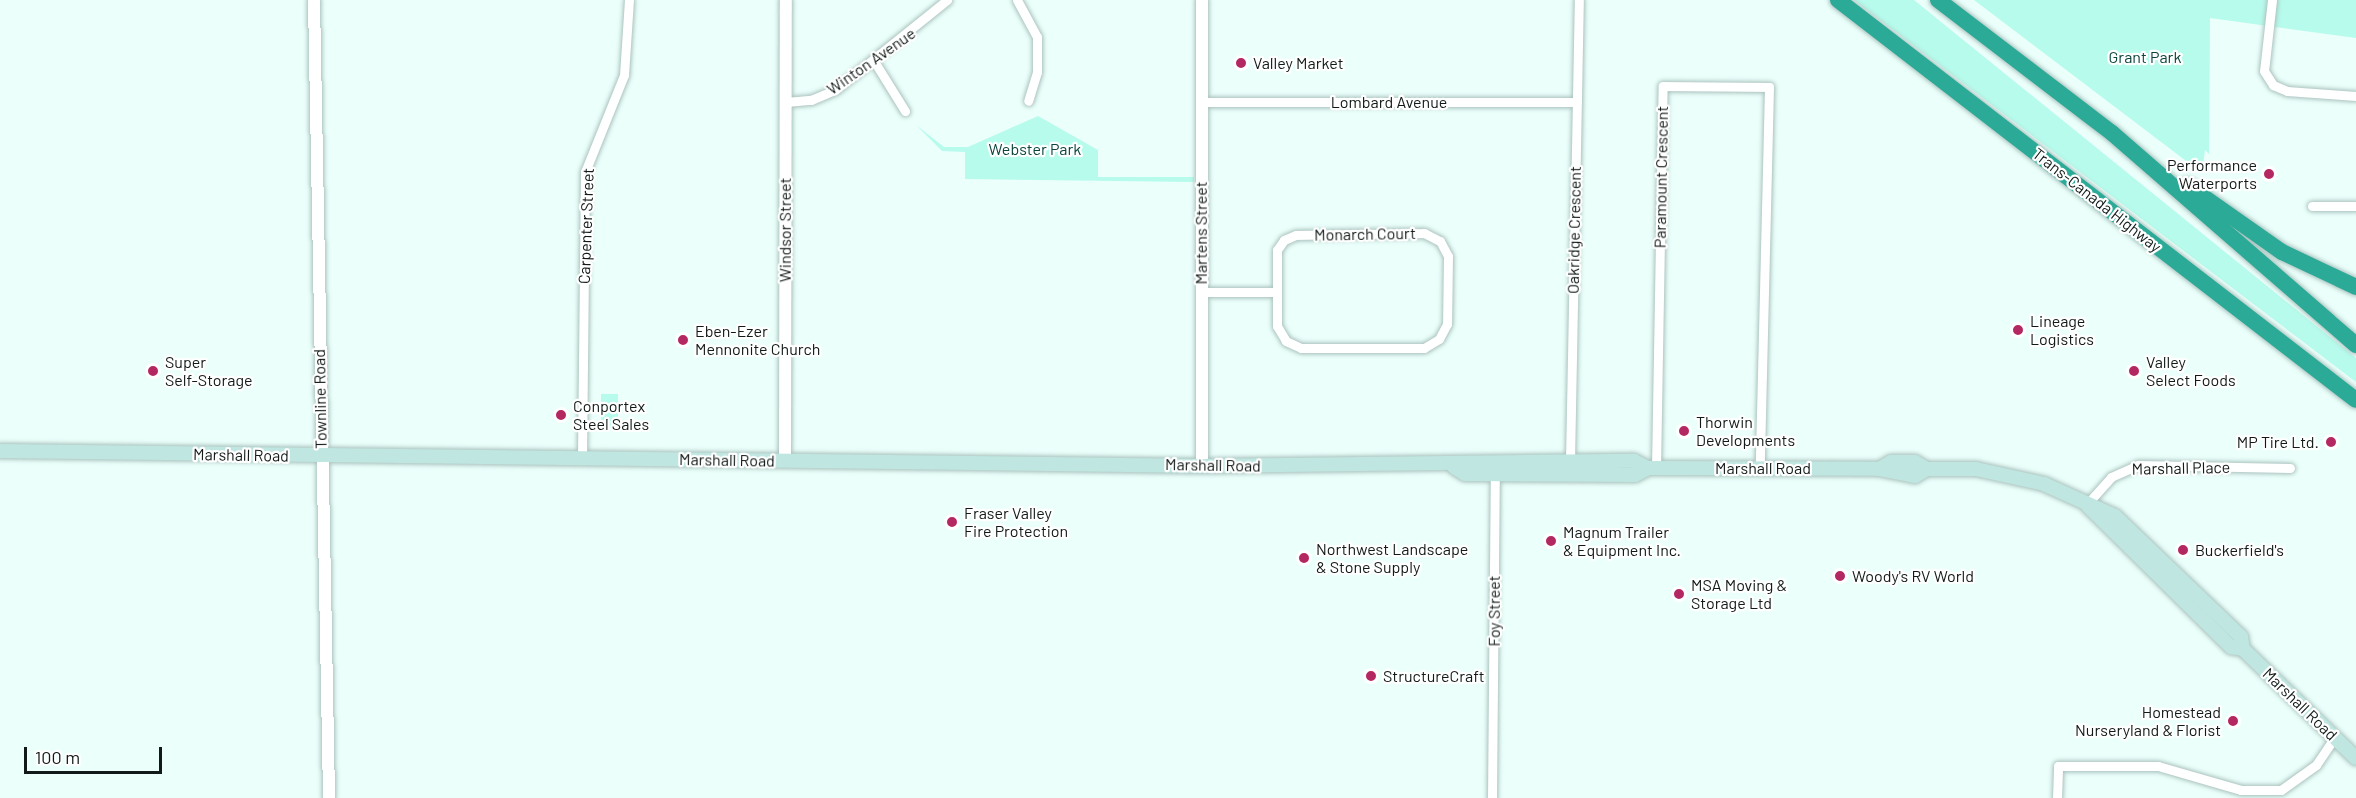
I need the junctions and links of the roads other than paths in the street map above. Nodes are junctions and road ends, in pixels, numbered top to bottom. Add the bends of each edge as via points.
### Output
1 (314, 0) edge
2 (629, 0) edge
3 (786, 0) edge
4 (947, 0) edge
5 (1017, 0) edge
6 (1202, 0) edge
7 (1579, 0) edge
8 (1838, 0) edge
9 (1938, 0) edge
10 (2272, 0) edge
11 (874, 61) junction
12 (2356, 96) edge
13 (1028, 101) dead end
14 (786, 102) junction
15 (1202, 102) junction
16 (1576, 102) junction
17 (905, 111) dead end
18 (2112, 133) junction
19 (2312, 206) dead end
20 (2356, 206) edge
21 (2356, 286) edge
22 (1201, 292) junction
23 (1277, 292) junction
24 (2356, 345) edge
25 (2356, 400) edge
26 (0, 451) edge
27 (321, 456) junction
28 (582, 459) junction
29 (785, 461) junction
30 (1570, 461) junction
31 (1202, 466) junction
32 (1495, 467) junction
33 (1652, 468) junction
34 (1760, 468) junction
35 (2290, 468) dead end
36 (2087, 504) junction
37 (2127, 545) junction
38 (2191, 588) junction
39 (2243, 649) junction
40 (2334, 738) junction
41 (2356, 758) edge
42 (329, 798) edge
43 (1492, 798) edge
44 (2057, 798) edge

1 - 27 street, Townline Road
2 - 28 street, Carpenter Street via 624,75 585,172
3 - 14 street, Windsor Street
4 - 11 street, Winton Avenue
5 - 13 street via 1037,37 1037,72
6 - 15 street, Martens Street
7 - 16 street, Oakridge Crescent
8 - 25 highway, Trans-Canada Highway
9 - 18 highway
10 - 12 street via 2264,71 2273,85 2287,91
11 - 14 street, Winton Avenue via 823,96
11 - 17 street
14 - 29 street, Windsor Street
15 - 16 street, Lombard Avenue
15 - 22 street, Martens Street
16 - 30 street, Oakridge Crescent
18 - 21 highway via 2282,252
18 - 24 highway
19 - 20 street
22 - 23 street
22 - 31 street, Martens Street
23 - 23 street, Monarch Court via 1277,326 1286,341 1301,348 1424,348 1440,339 1447,324 1448,256 1440,240 1424,233 1296,235 1277,250
26 - 27 main road, Marshall Road
27 - 28 main road, Marshall Road
27 - 42 street, Townline Road
28 - 29 main road, Marshall Road
29 - 31 main road, Marshall Road
30 - 32 main road, Marshall Road
30 - 33 main road, Marshall Road via 1634,461
31 - 32 main road, Marshall Road via 1454,467 1465,460
32 - 33 main road, Marshall Road via 1635,475
32 - 43 street, Foy Street
33 - 34 main road, Marshall Road
33 - 34 street, Paramount Crescent via 1663,86 1769,87
34 - 36 main road, Marshall Road via 1879,469 1891,462 1915,462 1927,469 2013,475
35 - 36 street, Marshall Place via 2138,465 2111,477
36 - 37 main road, Marshall Road
36 - 38 main road, Marshall Road via 2115,516
37 - 38 main road via 2184,591
37 - 39 main road, Marshall Road via 2230,647
38 - 39 main road, Marshall Road via 2241,637
39 - 40 main road, Marshall Road
40 - 41 main road, Marshall Road
40 - 44 street via 2300,782 2260,793 2158,766 2058,766

